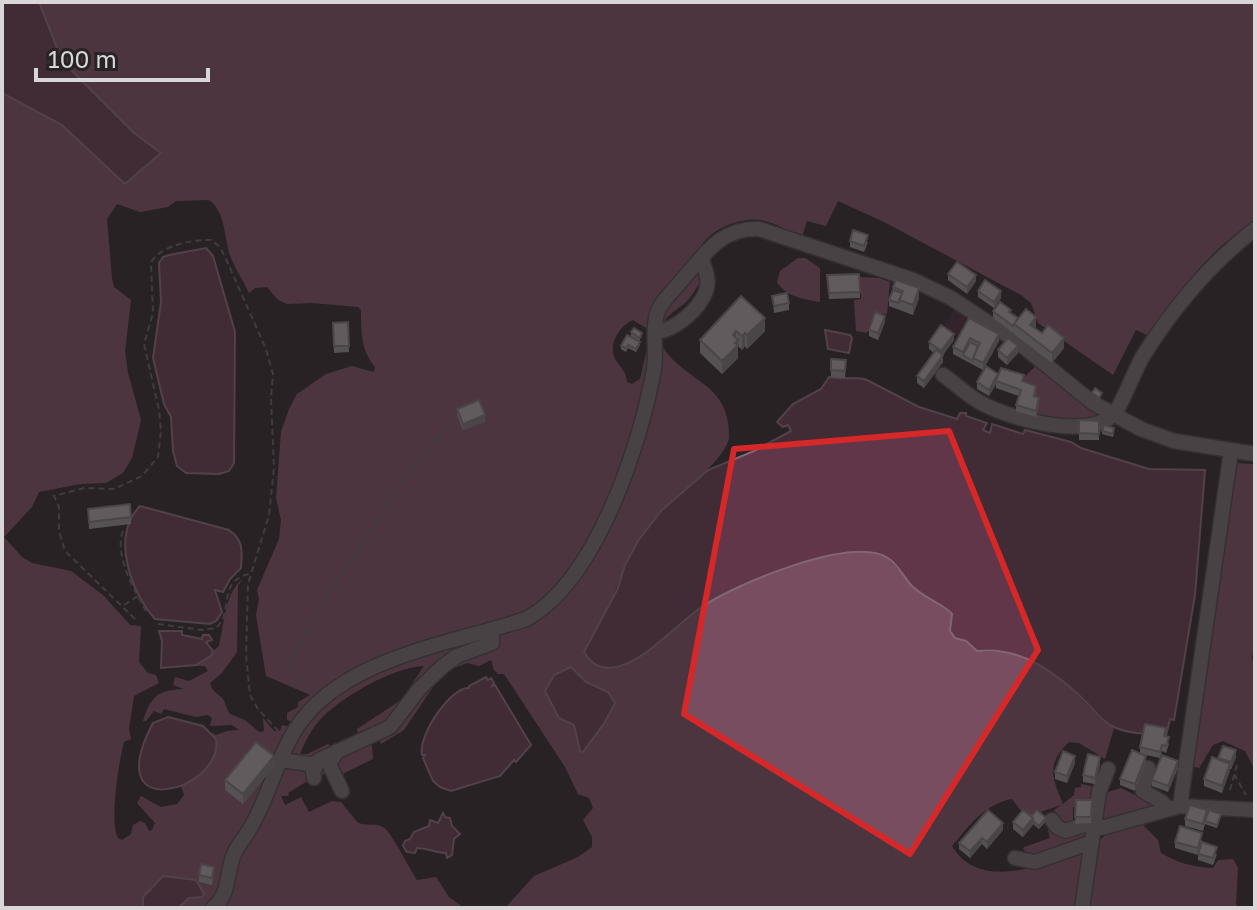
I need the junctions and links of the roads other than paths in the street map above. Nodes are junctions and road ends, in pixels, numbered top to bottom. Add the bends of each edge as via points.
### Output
1 (1255, 229) edge
2 (701, 258) junction
3 (656, 332) junction
4 (943, 375) dead end
5 (1114, 415) junction
6 (1231, 451) junction
7 (1255, 454) edge
8 (492, 630) junction
9 (337, 750) junction
10 (281, 760) junction
11 (1148, 768) dead end
12 (1108, 769) dead end
13 (342, 791) dead end
14 (1173, 803) junction
15 (1255, 810) edge
16 (1052, 820) dead end
17 (1094, 832) junction
18 (1015, 858) dead end
19 (213, 908) edge
20 (1082, 908) edge

1 - 5 street via 1189,293 1142,357
2 - 3 street via 657,311
2 - 3 street via 706,291 678,324
2 - 5 street via 722,237 759,229 913,280 1019,343
3 - 8 street via 654,368 626,473 591,549 564,589 540,611
4 - 5 street via 981,403 1044,424 1073,426
5 - 6 street via 1174,441
6 - 7 street
6 - 14 street
8 - 9 street via 492,643 442,667 396,722
8 - 10 street via 369,669 335,688 296,729
9 - 10 street via 323,757 315,771
9 - 13 street via 329,764
10 - 19 street via 249,833 230,858 224,895
11 - 14 street via 1143,791
12 - 17 street
14 - 15 street
14 - 17 street
16 - 17 street via 1065,831 1084,825
17 - 18 street via 1035,862
17 - 20 street

